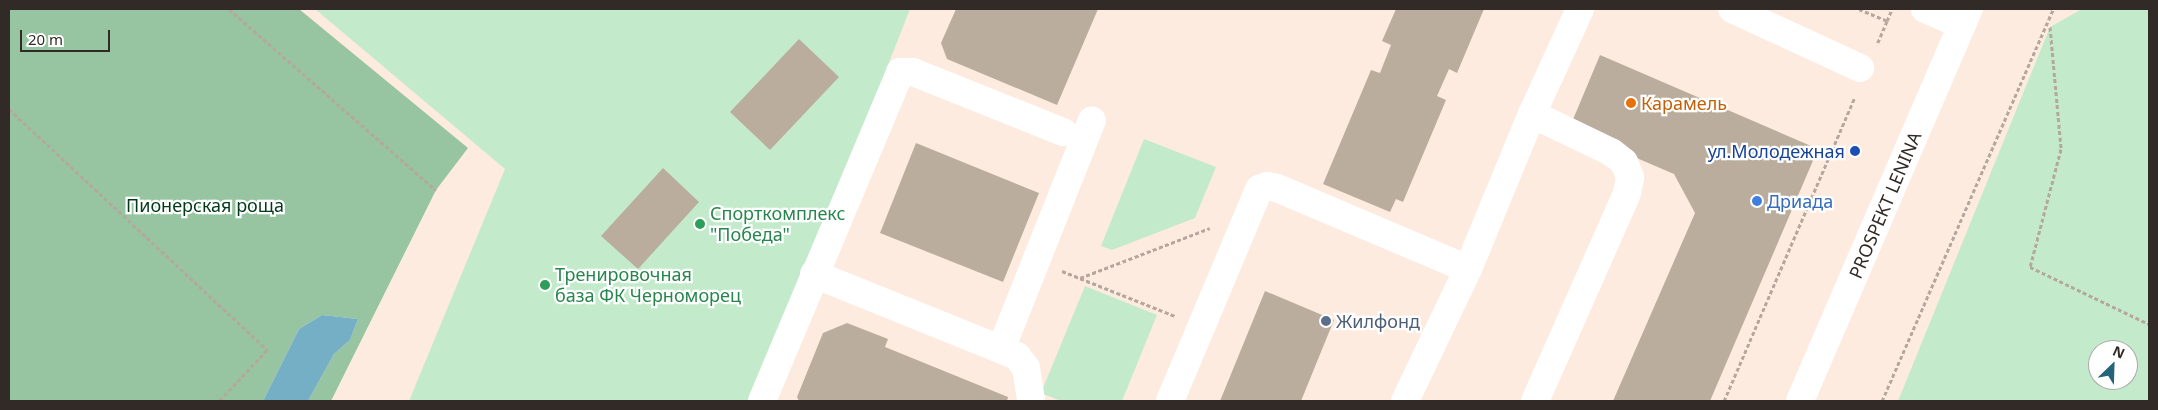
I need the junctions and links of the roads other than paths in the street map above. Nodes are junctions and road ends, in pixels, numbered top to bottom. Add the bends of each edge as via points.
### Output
1 (1580, 9) edge
2 (1732, 9) edge
3 (1925, 9) edge
4 (1966, 17) edge
5 (1864, 70) road end
6 (1532, 114) junction
7 (1092, 120) dead end
8 (1063, 132) dead end
9 (1468, 269) junction
10 (814, 274) junction
11 (1000, 349) junction
12 (762, 401) edge
13 (1031, 401) edge
14 (1170, 401) edge
15 (1405, 401) edge
16 (1535, 401) edge
17 (1800, 401) edge

1 - 6 street
2 - 5 street
3 - 4 street
4 - 17 street, PROSPEKT LENINA
6 - 9 street
6 - 16 street via 1610,152 1624,162 1630,177 1627,193
7 - 11 street
8 - 10 street via 913,72 900,72
9 - 14 street via 1277,188 1267,186 1260,189
9 - 15 street
10 - 11 street
10 - 12 street
11 - 13 street via 1023,360

